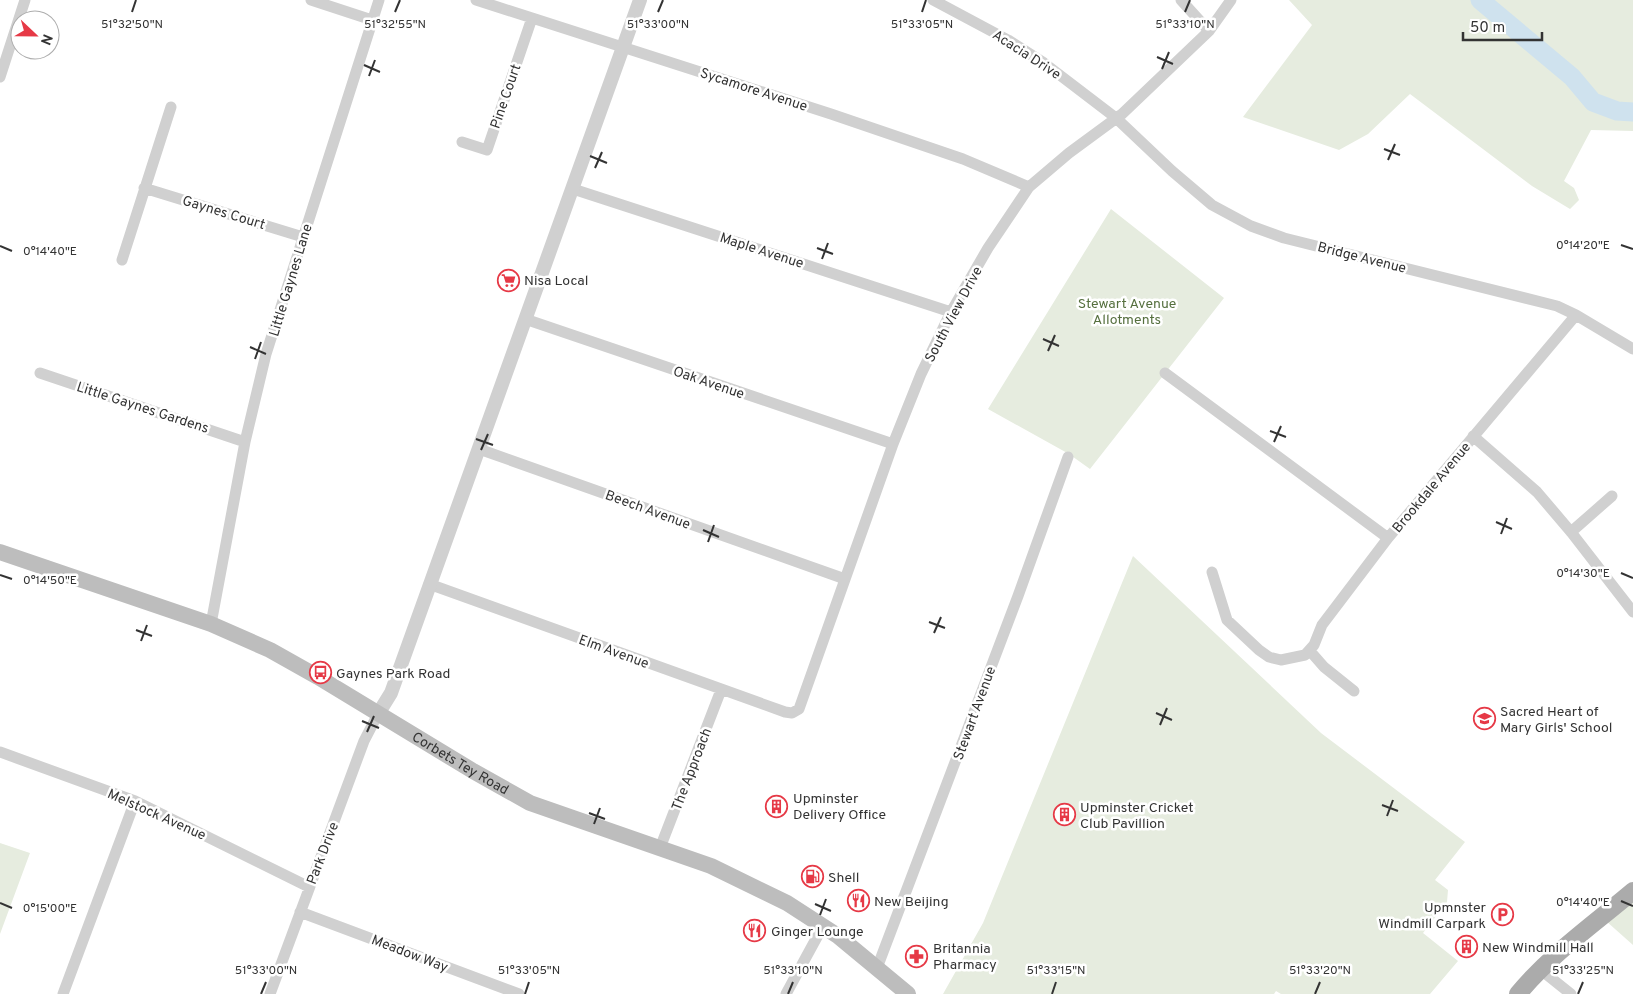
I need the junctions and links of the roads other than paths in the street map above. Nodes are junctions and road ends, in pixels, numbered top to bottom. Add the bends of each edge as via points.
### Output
1 (24, 0) edge
2 (311, 0) edge
3 (379, 0) edge
4 (476, 0) edge
5 (640, 0) edge
6 (932, 0) edge
7 (1181, 0) edge
8 (1231, 0) edge
9 (532, 18) junction
10 (372, 20) junction
11 (1209, 31) junction
12 (624, 47) junction
13 (0, 77) edge
14 (170, 107) dead end
15 (1116, 118) junction
16 (462, 142) dead end
17 (1029, 187) junction
18 (144, 188) junction
19 (573, 189) junction
20 (303, 237) junction
21 (122, 260) dead end
22 (951, 312) junction
23 (1576, 315) junction
24 (525, 319) junction
25 (1633, 350) edge
26 (40, 373) dead end
27 (1165, 373) dead end
28 (1474, 436) junction
29 (245, 442) junction
30 (893, 444) junction
31 (479, 449) junction
32 (1068, 457) dead end
33 (1612, 496) dead end
34 (1571, 532) junction
35 (1388, 538) junction
36 (0, 552) edge
37 (1212, 572) dead end
38 (844, 579) junction
39 (430, 584) junction
40 (1633, 612) edge
41 (211, 624) junction
42 (1310, 651) junction
43 (721, 690) junction
44 (1354, 691) dead end
45 (799, 709) joint
46 (378, 714) junction
47 (0, 752) edge
48 (135, 801) junction
49 (660, 848) junction
50 (309, 887) junction
51 (1633, 891) edge
52 (300, 912) junction
53 (823, 926) junction
54 (877, 968) junction
55 (1541, 970) junction
56 (64, 994) edge
57 (270, 994) edge
58 (519, 994) edge
59 (786, 994) edge
60 (908, 994) edge
61 (1518, 994) edge
62 (1571, 994) edge

1 - 13 street
2 - 10 street
3 - 10 street, Little Gaynes Lane
4 - 9 street, Sycamore Avenue
5 - 12 street
6 - 15 street, Acacia Drive via 1044,63
7 - 11 street
8 - 11 street, South View Drive
9 - 12 street, Sycamore Avenue
9 - 16 street, Pine Court via 487,150
10 - 20 street, Little Gaynes Lane
11 - 15 street, South View Drive
12 - 17 street, Sycamore Avenue via 953,156
12 - 19 street
14 - 18 street
15 - 17 street, South View Drive
15 - 23 street, Bridge Avenue via 1212,205 1251,226 1284,238 1540,301
17 - 22 street, South View Drive
18 - 20 street, Gaynes Court
18 - 21 street
19 - 22 street, Maple Avenue
19 - 24 street
20 - 29 street, Little Gaynes Lane via 266,354
22 - 30 street, South View Drive via 921,374
23 - 25 street, Bridge Avenue
23 - 28 street, Brookdale Avenue
24 - 30 street, Oak Avenue
24 - 31 street
26 - 29 street, Little Gaynes Gardens
27 - 35 street, Brookdale Avenue
28 - 34 street via 1537,492
28 - 35 street, Brookdale Avenue
29 - 41 street, Little Gaynes Lane
30 - 38 street, South View Drive
31 - 38 street, Beech Avenue
31 - 39 street
32 - 54 street, Stewart Avenue
33 - 34 street
34 - 40 street
35 - 42 street via 1322,625
36 - 41 main road, Corbets Tey Road
37 - 42 street via 1227,620 1259,650 1281,660
38 - 45 street, South View Drive
39 - 43 street, Elm Avenue
39 - 46 street via 391,693
41 - 46 main road, Corbets Tey Road via 270,650
42 - 44 street
43 - 45 street, Elm Avenue via 785,712
43 - 49 street, The Approach
46 - 49 main road, Corbets Tey Road via 530,803
46 - 50 street, Park Drive via 364,740
47 - 48 street, Melstock Avenue
48 - 50 street, Melstock Avenue
48 - 56 street
49 - 53 main road, Corbets Tey Road via 711,866 780,899
50 - 52 street, Park Drive
51 - 55 main road
52 - 57 street, Park Drive
52 - 58 street, Meadow Way
53 - 54 main road, Corbets Tey Road
53 - 59 street
54 - 60 main road, Corbets Tey Road
55 - 61 main road
55 - 62 street

